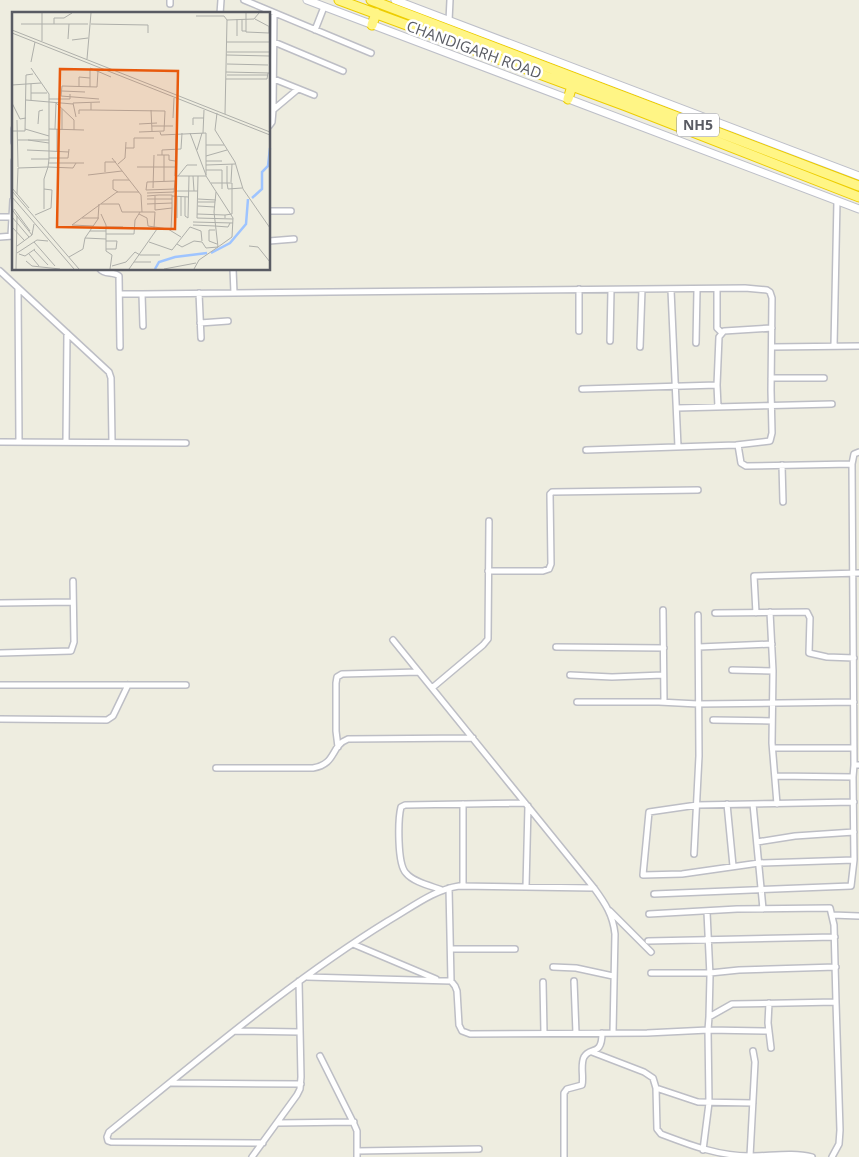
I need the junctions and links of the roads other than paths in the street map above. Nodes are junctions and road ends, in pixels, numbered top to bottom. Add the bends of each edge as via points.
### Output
1 (244, 0) edge
2 (307, 0) edge
3 (340, 0) edge
4 (371, 0) edge
5 (395, 0) edge
6 (450, 0) edge
7 (324, 7) junction
8 (274, 13) junction
9 (376, 14) junction
10 (449, 21) junction
11 (372, 25) junction
12 (315, 30) junction
13 (274, 42) junction
14 (371, 53) dead end
15 (529, 56) junction
16 (343, 71) dead end
17 (274, 79) junction
18 (572, 86) junction
19 (298, 89) junction
20 (314, 95) dead end
21 (568, 98) junction
22 (273, 110) junction
23 (270, 125) edge
24 (859, 176) edge
25 (859, 186) edge
26 (859, 197) edge
27 (837, 201) junction
28 (859, 209) edge
29 (291, 210) dead end
30 (270, 211) edge
31 (0, 236) edge
32 (12, 236) edge
33 (294, 239) dead end
34 (270, 241) edge
35 (101, 270) edge
36 (233, 270) edge
37 (0, 271) edge
38 (18, 288) junction
39 (642, 289) junction
40 (717, 289) junction
41 (579, 290) junction
42 (611, 290) junction
43 (672, 290) junction
44 (697, 290) junction
45 (234, 292) junction
46 (199, 293) junction
47 (120, 294) junction
48 (142, 294) junction
49 (228, 321) dead end
50 (200, 323) junction
51 (143, 326) dead end
52 (772, 328) junction
53 (579, 331) dead end
54 (67, 333) junction
55 (722, 333) junction
56 (201, 338) dead end
57 (610, 341) dead end
58 (696, 343) dead end
59 (834, 346) junction
60 (859, 346) edge
61 (120, 347) dead end
62 (640, 347) dead end
63 (772, 347) junction
64 (771, 378) junction
65 (824, 378) dead end
66 (717, 385) junction
67 (676, 386) junction
68 (582, 389) dead end
69 (832, 404) dead end
70 (772, 406) junction
71 (718, 407) junction
72 (677, 408) junction
73 (0, 442) edge
74 (19, 442) junction
75 (66, 442) junction
76 (112, 442) junction
77 (186, 443) dead end
78 (738, 445) junction
79 (678, 447) junction
80 (586, 450) dead end
81 (859, 452) edge
82 (782, 464) junction
83 (852, 464) junction
84 (698, 490) dead end
85 (783, 502) dead end
86 (489, 521) dead end
87 (488, 571) junction
88 (856, 573) edge
89 (73, 581) dead end
90 (73, 602) junction
91 (0, 603) edge
92 (663, 610) dead end
93 (770, 612) junction
94 (715, 613) dead end
95 (756, 613) junction
96 (698, 615) dead end
97 (394, 640) dead end
98 (772, 644) junction
99 (699, 647) junction
100 (556, 648) dead end
101 (664, 648) junction
102 (0, 653) edge
103 (854, 658) junction
104 (732, 670) dead end
105 (773, 671) junction
106 (419, 672) junction
107 (570, 675) dead end
108 (663, 675) junction
109 (0, 685) edge
110 (128, 685) junction
111 (186, 685) dead end
112 (432, 688) junction
113 (577, 702) dead end
114 (664, 702) junction
115 (854, 702) junction
116 (772, 703) junction
117 (698, 704) junction
118 (0, 719) edge
119 (713, 720) dead end
120 (772, 721) junction
121 (473, 738) junction
122 (338, 748) junction
123 (773, 748) junction
124 (854, 748) junction
125 (856, 765) edge
126 (216, 768) dead end
127 (775, 776) junction
128 (853, 777) junction
129 (854, 802) junction
130 (463, 804) junction
131 (727, 804) junction
132 (753, 804) junction
133 (776, 804) junction
134 (527, 805) junction
135 (696, 805) junction
136 (857, 821) edge
137 (854, 832) junction
138 (757, 842) junction
139 (856, 847) edge
140 (694, 854) dead end
141 (854, 860) junction
142 (759, 863) junction
143 (733, 866) junction
144 (856, 878) edge
145 (463, 886) junction
146 (526, 887) junction
147 (449, 888) junction
148 (594, 888) junction
149 (442, 890) junction
150 (762, 890) junction
151 (654, 894) dead end
152 (608, 909) junction
153 (764, 909) junction
154 (707, 912) junction
155 (649, 914) dead end
156 (832, 915) junction
157 (859, 916) edge
158 (835, 937) junction
159 (709, 940) junction
160 (648, 941) dead end
161 (353, 944) junction
162 (451, 949) junction
163 (514, 949) dead end
164 (651, 952) dead end
165 (553, 967) dead end
166 (836, 967) junction
167 (651, 973) dead end
168 (710, 973) junction
169 (306, 976) junction
170 (614, 976) junction
171 (439, 980) junction
172 (299, 981) junction
173 (451, 981) junction
174 (574, 981) dead end
175 (543, 982) dead end
176 (836, 1002) junction
177 (769, 1003) junction
178 (709, 1017) junction
179 (708, 1030) junction
180 (769, 1031) junction
181 (235, 1032) junction
182 (300, 1032) junction
183 (602, 1033) junction
184 (613, 1033) junction
185 (544, 1034) junction
186 (576, 1034) junction
187 (771, 1048) dead end
188 (753, 1051) dead end
189 (592, 1052) junction
190 (320, 1056) dead end
191 (170, 1083) junction
192 (300, 1084) junction
193 (656, 1088) junction
194 (709, 1103) junction
195 (753, 1103) junction
196 (354, 1122) junction
197 (277, 1123) junction
198 (263, 1142) junction
199 (453, 1149) junction
200 (479, 1149) dead end
201 (703, 1150) junction
202 (357, 1151) junction
203 (729, 1156) edge
204 (750, 1156) edge
205 (252, 1157) edge
206 (358, 1157) edge
207 (453, 1157) edge
208 (564, 1157) edge
209 (812, 1157) edge
210 (832, 1157) edge

1 - 8 street
2 - 7 main road
3 - 9 highway, NH5
4 - 15 highway, NH5
5 - 10 main road
6 - 10 street
7 - 11 main road
7 - 12 street
8 - 12 street
8 - 13 street
9 - 11 highway
9 - 18 highway, CHANDIGARH ROAD / NH5
10 - 15 main road
11 - 21 main road
12 - 14 street
13 - 16 street
13 - 17 street
15 - 24 main road
15 - 25 highway, NH5 via 542,66
17 - 19 street
17 - 22 street
18 - 21 highway
18 - 26 highway, NH5
19 - 20 street
19 - 22 street
21 - 27 main road
22 - 23 street
27 - 28 main road
27 - 59 street
29 - 30 street
31 - 32 street
33 - 34 street
35 - 47 street via 118,275
36 - 45 street
37 - 38 street
38 - 54 street
38 - 74 street
39 - 42 street
39 - 43 street
39 - 62 street
40 - 44 street
40 - 52 street via 745,288 770,292
40 - 55 street via 717,328
41 - 42 street
41 - 45 street
41 - 53 street
42 - 57 street
43 - 44 street
43 - 67 street
44 - 58 street
45 - 46 street
46 - 48 street
46 - 50 street
47 - 48 street
47 - 61 street
48 - 51 street
49 - 50 street
50 - 56 street
52 - 55 street
52 - 63 street
54 - 75 street
54 - 76 street via 111,375
55 - 66 street via 719,337
59 - 60 street
59 - 63 street
63 - 64 street
64 - 65 street
64 - 70 street
66 - 67 street
66 - 71 street
67 - 68 street
67 - 72 street
69 - 70 street
70 - 71 street
70 - 78 street via 770,441
71 - 72 street
72 - 79 street
73 - 74 street
74 - 75 street
75 - 76 street
76 - 77 street
78 - 79 street
78 - 82 street via 744,465
79 - 80 street
81 - 83 street via 854,454
82 - 83 street
82 - 85 street
83 - 88 street
84 - 87 street via 552,492 549,569
86 - 87 street
87 - 112 street via 488,639
88 - 95 street via 754,576
88 - 103 street via 852,608
89 - 90 street
90 - 91 street
90 - 102 street via 74,642 71,651
92 - 101 street
93 - 95 street
93 - 98 street
93 - 103 street via 807,612 810,618 809,653
94 - 95 street
96 - 99 street
97 - 106 street
98 - 99 street
98 - 105 street
99 - 117 street
100 - 101 street
101 - 108 street
103 - 115 street
104 - 105 street
105 - 116 street
106 - 112 street
106 - 122 street via 342,674 338,677
107 - 108 street
108 - 114 street
109 - 110 street
110 - 111 street
110 - 118 street via 113,716 107,720
112 - 121 street
113 - 114 street
114 - 117 street
115 - 116 street
115 - 124 street
116 - 117 street
116 - 120 street
117 - 135 street
119 - 120 street
120 - 123 street
121 - 122 street via 348,739
121 - 134 street
122 - 126 street via 323,767
123 - 124 street
123 - 127 street
124 - 125 street
125 - 128 street
127 - 128 street
127 - 133 street
128 - 129 street
129 - 133 street
129 - 136 street
130 - 134 street
130 - 145 street
130 - 149 street via 405,805 400,809 400,860 403,869 409,876
131 - 132 street
131 - 135 street
131 - 143 street
132 - 133 street
132 - 138 street
134 - 146 street
134 - 148 street
135 - 140 street
135 - 143 street via 648,812 643,875 682,874
136 - 137 street
137 - 138 street
137 - 139 street
138 - 142 street
139 - 141 street
141 - 142 street
141 - 144 street
142 - 143 street
142 - 150 street
144 - 150 street via 850,887
145 - 146 street
145 - 147 street
146 - 148 street
147 - 149 street
147 - 162 street
148 - 152 street
149 - 161 street
150 - 151 street
150 - 153 street
152 - 164 street
152 - 170 street via 615,934
153 - 154 street
153 - 156 street via 831,908
154 - 155 street
154 - 159 street
156 - 157 street
156 - 158 street
158 - 159 street
158 - 166 street
159 - 160 street
159 - 168 street
161 - 169 street
161 - 171 street
162 - 163 street
162 - 173 street
165 - 170 street
166 - 168 street
166 - 176 street
167 - 168 street
168 - 178 street
169 - 171 street
169 - 172 street
170 - 184 street
171 - 173 street
172 - 181 street
172 - 182 street
173 - 185 street via 457,991 462,1031 470,1034
174 - 186 street
175 - 185 street
176 - 177 street
176 - 210 street via 840,1130 839,1144
177 - 178 street via 732,1004
177 - 180 street
178 - 179 street
179 - 180 street
179 - 184 street
179 - 194 street
180 - 187 street
181 - 182 street
181 - 191 street
182 - 192 street
183 - 184 street
183 - 186 street
183 - 189 street via 601,1044
185 - 186 street
188 - 195 street
189 - 193 street via 650,1075
189 - 208 street via 584,1057 582,1086 567,1089 564,1094
190 - 196 street
191 - 192 street
191 - 198 street via 109,1132 108,1141
192 - 197 street via 297,1095
193 - 194 street
193 - 201 street via 658,1132
194 - 195 street
194 - 201 street
195 - 204 street
196 - 197 street
196 - 202 street
197 - 198 street
198 - 205 street
199 - 200 street
199 - 202 street
199 - 207 street
201 - 203 street
202 - 206 street
203 - 204 street
204 - 209 street

